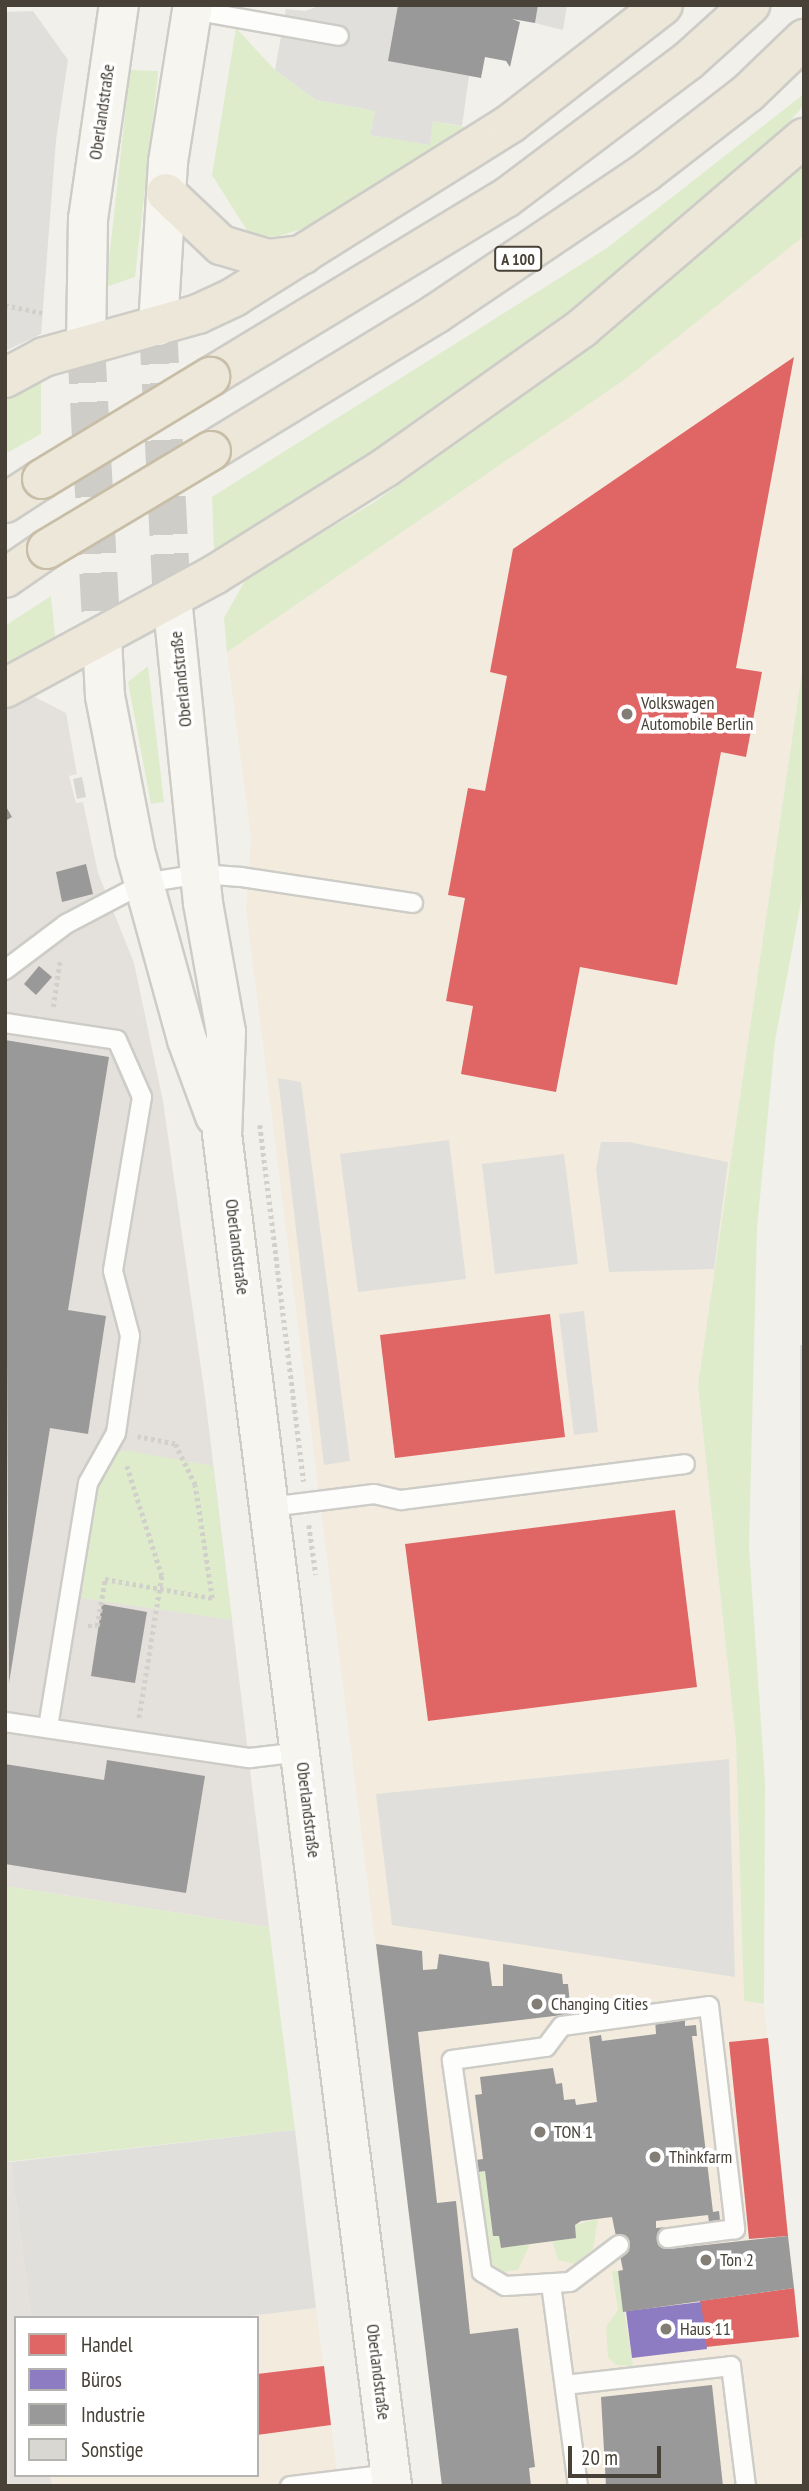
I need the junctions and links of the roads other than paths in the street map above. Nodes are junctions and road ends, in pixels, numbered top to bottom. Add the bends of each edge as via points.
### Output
1 (119, 5) edge
2 (663, 5) edge
3 (750, 5) edge
4 (184, 7) edge
5 (339, 36) dead end
6 (804, 39) edge
7 (804, 138) edge
8 (166, 193) junction
9 (305, 254) junction
10 (159, 326) junction
11 (86, 345) junction
12 (5, 378) edge
13 (5, 503) edge
14 (5, 578) edge
15 (172, 598) junction
16 (102, 639) junction
17 (5, 688) edge
18 (201, 874) junction
19 (144, 883) junction
20 (413, 903) dead end
21 (5, 970) edge
22 (5, 1023) edge
23 (222, 1134) junction
24 (685, 1464) dead end
25 (270, 1507) junction
26 (5, 1722) edge
27 (48, 1728) junction
28 (301, 1752) junction
29 (668, 2238) dead end
30 (619, 2245) dead end
31 (551, 2284) junction
32 (565, 2385) junction
33 (391, 2480) edge
34 (290, 2486) edge
35 (578, 2486) edge
36 (746, 2486) edge

1 - 11 street, Oberlandstraße via 88,219
2 - 9 highway via 512,123
3 - 13 highway, bridge via 688,61 506,198
4 - 5 lane
4 - 8 street
6 - 14 highway, A 100, bridge via 748,93 646,172 437,313
7 - 15 highway via 582,328 386,467
8 - 9 highway via 221,245 268,259
8 - 10 street
9 - 10 highway via 216,306
10 - 11 highway
11 - 12 highway via 44,357
15 - 16 highway
15 - 18 street, Oberlandstraße
16 - 17 highway
16 - 19 street, Oberlandstraße via 105,696
18 - 19 lane
18 - 20 lane
18 - 23 street, Oberlandstraße via 226,1032
19 - 21 lane via 66,925
19 - 23 street, Oberlandstraße via 187,1040
22 - 27 lane via 117,1040 142,1097 113,1271 130,1336 116,1433 88,1483 61,1624
23 - 25 street, Oberlandstraße
24 - 25 lane via 401,1500 374,1494
25 - 28 street, Oberlandstraße
26 - 27 lane
27 - 28 lane via 250,1758
28 - 33 street, Oberlandstraße
29 - 31 lane via 735,2229 709,2006 562,2026 546,2047 452,2060 482,2272 505,2286
30 - 31 lane via 570,2282
31 - 32 lane
32 - 35 lane
32 - 36 lane via 731,2365
33 - 34 lane

